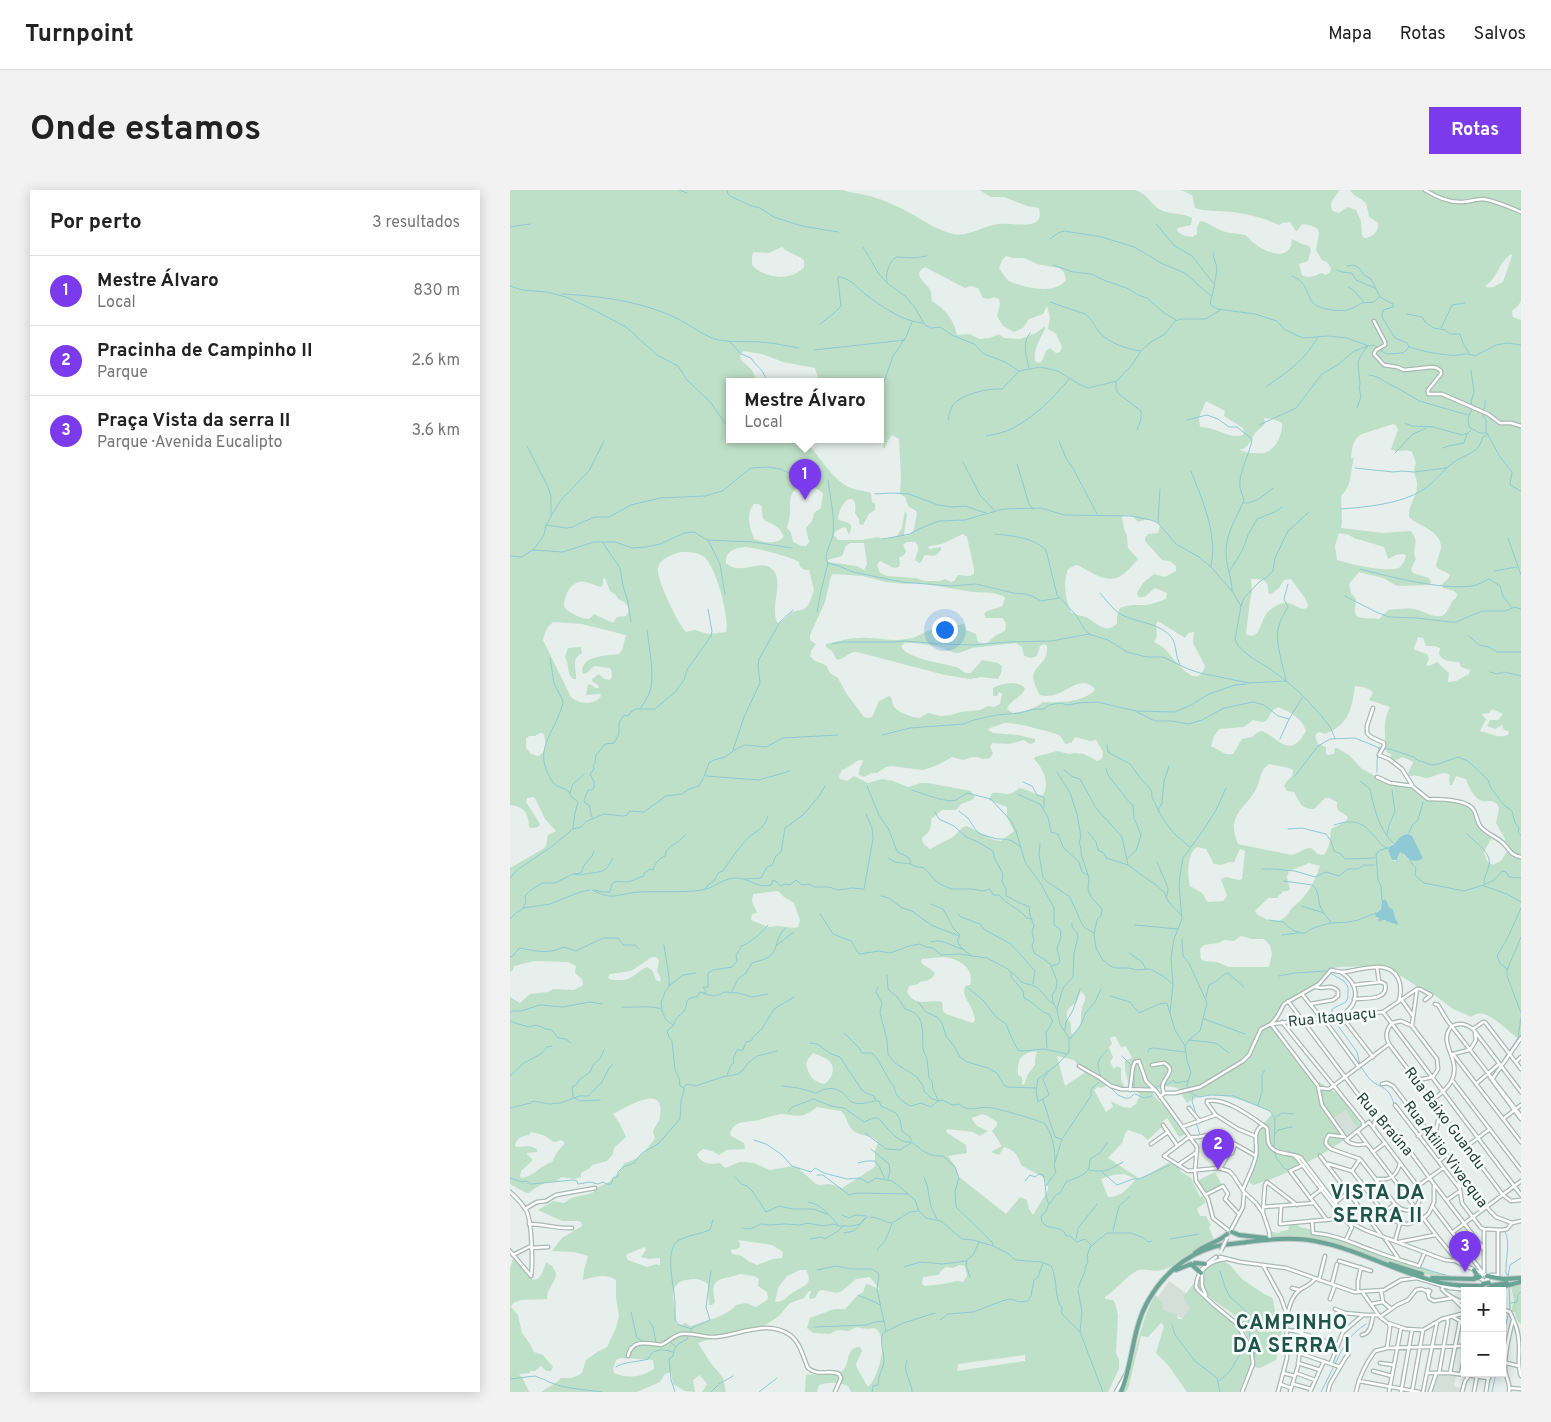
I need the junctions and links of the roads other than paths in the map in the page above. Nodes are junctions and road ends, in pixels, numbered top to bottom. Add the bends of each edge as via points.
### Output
1 (1425, 190) edge
2 (1521, 212) edge
3 (1374, 321) dead end
4 (1521, 426) edge
5 (1373, 708) dead end
6 (1377, 777) dead end
7 (1412, 786) junction
8 (1521, 858) edge
9 (1377, 967) junction
10 (1342, 972) junction
11 (1379, 982) junction
12 (1354, 985) junction
13 (1316, 986) junction
14 (1417, 989) junction
15 (1302, 994) junction
16 (1354, 999) junction
17 (1400, 1000) junction
18 (1425, 1000) dead end
19 (1288, 1001) junction
20 (1310, 1004) junction
21 (1435, 1004) dead end
22 (1383, 1012) junction
23 (1413, 1016) junction
24 (1342, 1017) junction
25 (1322, 1018) junction
26 (1302, 1020) junction
27 (1282, 1022) junction
28 (1271, 1024) junction
29 (1392, 1024) junction
30 (1412, 1026) junction
31 (1452, 1026) junction
32 (1474, 1030) junction
33 (1521, 1038) edge
34 (1481, 1039) junction
35 (1476, 1040) junction
36 (1389, 1044) junction
37 (1470, 1050) junction
38 (1452, 1054) junction
39 (1510, 1054) junction
40 (1372, 1057) junction
41 (1521, 1057) edge
42 (1516, 1062) junction
43 (1152, 1065) dead end
44 (1501, 1065) junction
45 (1079, 1066) dead end
46 (1359, 1067) junction
47 (1521, 1069) edge
48 (1490, 1076) junction
49 (1433, 1077) junction
50 (1346, 1078) junction
51 (1416, 1079) junction
52 (1452, 1080) junction
53 (1382, 1084) dead end
54 (1476, 1084) junction
55 (1333, 1085) junction
56 (1318, 1088) junction
57 (1130, 1090) junction
58 (1156, 1090) junction
59 (1443, 1092) junction
60 (1521, 1092) edge
61 (1164, 1093) junction
62 (1160, 1097) junction
63 (1432, 1100) junction
64 (1395, 1105) dead end
65 (1521, 1105) edge
66 (1189, 1108) dead end
67 (1515, 1110) junction
68 (1440, 1112) junction
69 (1216, 1115) junction
70 (1376, 1116) junction
71 (1521, 1118) edge
72 (1503, 1119) junction
73 (1199, 1120) junction
74 (1163, 1125) dead end
75 (1263, 1125) junction
76 (1363, 1126) junction
77 (1182, 1127) junction
78 (1374, 1128) junction
79 (1427, 1129) junction
80 (1436, 1129) junction
81 (1490, 1129) junction
82 (1357, 1131) junction
83 (1168, 1132) junction
84 (1214, 1134) junction
85 (1255, 1136) junction
86 (1418, 1136) junction
87 (1189, 1137) junction
88 (1478, 1137) junction
89 (1345, 1139) junction
90 (1434, 1139) junction
91 (1521, 1142) edge
92 (1385, 1143) junction
93 (1151, 1144) dead end
94 (1235, 1144) junction
95 (1367, 1144) junction
96 (1177, 1145) junction
97 (1466, 1146) junction
98 (1197, 1152) junction
99 (1374, 1152) junction
100 (1228, 1155) junction
101 (1446, 1155) junction
102 (1256, 1156) junction
103 (1320, 1156) dead end
104 (1298, 1157) junction
105 (1360, 1159) junction
106 (1438, 1161) junction
107 (1325, 1163) junction
108 (1400, 1163) junction
109 (1178, 1165) junction
110 (1303, 1165) junction
111 (1221, 1168) junction
112 (1442, 1168) junction
113 (1457, 1168) junction
114 (1521, 1170) edge
115 (1196, 1171) junction
116 (1352, 1171) junction
117 (1393, 1177) junction
118 (1429, 1177) junction
119 (1377, 1178) junction
120 (1521, 1180) edge
121 (1361, 1182) junction
122 (1434, 1184) junction
123 (1514, 1185) junction
124 (1418, 1186) junction
125 (595, 1188) dead end
126 (1323, 1188) junction
127 (1461, 1190) junction
128 (1243, 1191) junction
129 (510, 1192) edge
130 (1348, 1193) junction
131 (1205, 1195) junction
132 (1503, 1195) junction
133 (1521, 1195) edge
134 (1310, 1198) junction
135 (1447, 1200) junction
136 (1521, 1200) edge
137 (1336, 1202) junction
138 (1314, 1203) junction
139 (1297, 1204) junction
140 (1395, 1204) junction
141 (1280, 1206) junction
142 (1261, 1207) junction
143 (1415, 1207) junction
144 (1433, 1207) junction
145 (1486, 1207) junction
146 (526, 1209) junction
147 (1384, 1212) junction
148 (1239, 1214) junction
149 (1424, 1218) junction
150 (1472, 1218) junction
151 (1346, 1219) junction
152 (1328, 1220) junction
153 (1312, 1221) junction
154 (1521, 1221) edge
155 (1371, 1222) junction
156 (1400, 1223) junction
157 (1512, 1223) junction
158 (529, 1224) junction
159 (1464, 1224) junction
160 (572, 1228) dead end
161 (1484, 1230) junction
162 (1498, 1230) junction
163 (1453, 1232) junction
164 (1229, 1233) junction
165 (1436, 1234) junction
166 (1382, 1236) junction
167 (1386, 1238) junction
168 (1269, 1239) junction
169 (1346, 1240) junction
170 (1396, 1242) junction
171 (1460, 1242) junction
172 (1482, 1244) junction
173 (531, 1247) junction
174 (548, 1247) dead end
175 (1449, 1250) junction
176 (510, 1251) edge
177 (1201, 1252) junction
178 (1424, 1252) junction
179 (513, 1255) junction
180 (1453, 1255) junction
181 (1219, 1256) junction
182 (1325, 1256) dead end
183 (1192, 1257) junction
184 (1398, 1260) junction
185 (1449, 1261) junction
186 (1195, 1263) junction
187 (1384, 1263) junction
188 (1459, 1263) junction
189 (1205, 1264) junction
190 (1262, 1264) junction
191 (1361, 1267) junction
192 (1395, 1268) junction
193 (1171, 1271) junction
194 (1201, 1271) junction
195 (1371, 1271) dead end
196 (1481, 1273) junction
197 (1417, 1278) junction
198 (1432, 1278) junction
199 (1317, 1279) junction
200 (1473, 1279) junction
201 (1521, 1279) edge
202 (1431, 1283) junction
203 (1504, 1283) junction
204 (1334, 1285) junction
205 (1435, 1285) junction
206 (1202, 1286) junction
207 (1485, 1286) edge
208 (1443, 1287) junction
209 (1197, 1288) junction
210 (1292, 1288) dead end
211 (1461, 1289) edge
212 (1299, 1290) junction
213 (1381, 1290) junction
214 (1358, 1292) junction
215 (1363, 1292) junction
216 (1428, 1292) junction
217 (1206, 1296) junction
218 (1453, 1298) junction
219 (1330, 1299) dead end
220 (1384, 1302) junction
221 (1459, 1302) joint
222 (1371, 1304) junction
223 (1461, 1305) edge
224 (1335, 1309) dead end
225 (1391, 1309) junction
226 (1287, 1311) junction
227 (1506, 1311) edge
228 (1461, 1313) edge
229 (1368, 1315) junction
230 (1373, 1316) junction
231 (1379, 1316) junction
232 (1453, 1316) junction
233 (1447, 1318) junction
234 (1513, 1320) junction
235 (1460, 1321) joint
236 (1437, 1322) junction
237 (1388, 1323) junction
238 (1402, 1328) junction
239 (1287, 1330) junction
240 (1412, 1330) junction
241 (1424, 1330) junction
242 (1302, 1332) junction
243 (1510, 1334) junction
244 (1362, 1335) dead end
245 (1518, 1335) junction
246 (1338, 1345) junction
247 (1432, 1346) junction
248 (1444, 1346) junction
249 (1455, 1346) junction
250 (1461, 1346) edge
251 (1397, 1347) junction
252 (1409, 1347) junction
253 (1420, 1347) junction
254 (1387, 1348) junction
255 (1299, 1353) junction
256 (1506, 1353) edge
257 (1348, 1355) dead end
258 (628, 1356) dead end
259 (1324, 1361) junction
260 (1331, 1363) junction
261 (1380, 1363) dead end
262 (1506, 1363) edge
263 (1298, 1364) junction
264 (1394, 1365) junction
265 (1519, 1366) junction
266 (1340, 1367) junction
267 (1129, 1368) junction
268 (1320, 1370) junction
269 (1373, 1371) dead end
270 (1283, 1372) junction
271 (1427, 1373) junction
272 (1437, 1373) junction
273 (1450, 1373) junction
274 (1461, 1374) edge
275 (1506, 1374) edge
276 (1296, 1375) junction
277 (1392, 1376) junction
278 (1521, 1376) edge
279 (1468, 1377) edge
280 (1476, 1377) edge
281 (1482, 1377) edge
282 (1488, 1378) joint
283 (1315, 1380) junction
284 (1358, 1381) junction
285 (1280, 1384) junction
286 (1293, 1384) junction
287 (1390, 1386) junction
288 (1291, 1388) junction
289 (1510, 1388) junction
290 (1521, 1389) edge
291 (1401, 1390) edge
292 (1310, 1391) edge
293 (1412, 1391) edge
294 (835, 1392) edge
295 (1116, 1392) edge
296 (1121, 1392) edge
297 (1242, 1392) edge
298 (1278, 1392) edge
299 (1290, 1392) edge
300 (1328, 1392) edge
301 (1356, 1392) edge
302 (1389, 1392) edge
303 (1419, 1392) edge
304 (1423, 1392) edge
305 (1430, 1392) edge
306 (1462, 1392) edge
307 (1474, 1392) edge
308 (1486, 1392) edge
309 (1508, 1392) edge

1 - 2 street via 1450,201 1483,200
3 - 4 street via 1385,342 1374,354 1384,365 1407,371 1437,368 1441,374 1428,394 1442,394 1488,414 1500,423
5 - 7 street via 1367,733 1384,743 1379,755 1402,769
6 - 7 street via 1390,783
7 - 8 street via 1427,799 1469,805 1482,827 1503,843 1512,855
9 - 10 street
9 - 11 street
9 - 17 street via 1397,976
10 - 12 street
10 - 13 street via 1331,970
11 - 12 street
11 - 16 street via 1386,986 1380,996
12 - 16 street
13 - 15 street
13 - 20 street via 1334,987 1338,994 1333,1000
14 - 17 street, Rua Itaguaçu
14 - 18 street via 1431,995
14 - 23 street
15 - 19 street
15 - 20 street
16 - 24 street
17 - 22 street, Rua Itaguaçu
17 - 23 street
19 - 26 street, Rua Braúna
19 - 28 street
20 - 25 street
21 - 31 street
22 - 24 street, Rua Itaguaçu
22 - 29 street
23 - 30 street
24 - 25 street, Rua Itaguaçu
24 - 40 street
25 - 26 street, Rua Itaguaçu
25 - 46 street
26 - 27 street, Rua Itaguaçu
26 - 50 street, Rua Braúna
27 - 28 street, Rua Itaguaçu
27 - 55 street
28 - 56 street
28 - 61 street via 1261,1029 1247,1058 1202,1086
29 - 30 street via 1401,1020
29 - 36 street via 1386,1033
29 - 49 street
30 - 49 street via 1437,1059 1438,1069
31 - 32 street via 1464,1024
31 - 37 street
31 - 38 street via 1446,1038
32 - 34 street
32 - 35 street
32 - 39 street via 1486,1023
33 - 39 street
34 - 35 street
34 - 44 street
35 - 37 street
36 - 40 street
36 - 51 street, Rua Baixo Guandu
37 - 38 street
37 - 48 street
38 - 52 street via 1455,1065
38 - 54 street
39 - 42 street
39 - 44 street
40 - 46 street
41 - 42 street
42 - 47 street
43 - 61 street via 1168,1065 1170,1070 1163,1085
44 - 48 street
44 - 48 street
44 - 60 street
45 - 57 street via 1112,1086
46 - 50 street
48 - 54 street
48 - 67 street
49 - 51 street
49 - 59 street
50 - 55 street
50 - 70 street, Rua Braúna
51 - 63 street, Rua Baixo Guandu
52 - 59 street
52 - 81 street
53 - 79 street, Rua Atilio Vivacqua via 1393,1086
54 - 72 street
55 - 56 street via 1329,1089
55 - 76 street
56 - 89 street via 1322,1105
57 - 58 street
57 - 58 street via 1133,1066 1138,1061 1141,1062 1144,1079
58 - 62 street
59 - 63 street
59 - 88 street
61 - 62 street
62 - 77 street
63 - 68 street, Rua Baixo Guandu
64 - 86 street
65 - 67 street
66 - 73 street
67 - 71 street
67 - 72 street
68 - 80 street
68 - 97 street, Rua Baixo Guandu
69 - 73 street
69 - 75 street via 1207,1101 1226,1103
69 - 85 street
70 - 78 street
70 - 118 street, Rua Braúna via 1398,1135
72 - 91 street
73 - 77 street
74 - 83 street
75 - 85 street
75 - 104 street via 1267,1128 1270,1147
76 - 78 street via 1369,1122
76 - 82 street
77 - 87 street
78 - 92 street
79 - 80 street
79 - 86 street
79 - 90 street, Rua Atilio Vivacqua
80 - 90 street
81 - 88 street
81 - 114 street
82 - 89 street
82 - 95 street
83 - 93 street
83 - 96 street
84 - 87 street
84 - 94 street
84 - 100 street
85 - 102 street
86 - 106 street
87 - 96 street
87 - 98 street
88 - 97 street
88 - 123 street
89 - 95 street via 1349,1143
89 - 105 street via 1329,1136 1326,1144 1331,1149
90 - 101 street, Rua Atilio Vivacqua
92 - 99 street
92 - 108 street
94 - 100 street
94 - 102 street
95 - 99 street
96 - 109 street via 1164,1155
97 - 132 street, Rua Baixo Guandu
98 - 109 street
98 - 115 street
99 - 117 street
100 - 111 street
101 - 106 street
101 - 113 street, Rua Atilio Vivacqua
102 - 128 street
103 - 107 street
104 - 110 street
104 - 126 street
105 - 116 street
105 - 119 street
106 - 112 street
107 - 116 street
107 - 130 street
108 - 117 street
108 - 124 street
109 - 115 street via 1186,1171
110 - 126 street
110 - 134 street via 1290,1171
111 - 115 street
111 - 128 street via 1233,1175
112 - 118 street
112 - 127 street
113 - 127 street
113 - 145 street, Rua Atilio Vivacqua
115 - 131 street via 1196,1181
116 - 121 street
117 - 119 street
117 - 143 street
118 - 122 street, Rua Braúna
118 - 124 street
119 - 140 street
120 - 123 street
121 - 130 street
121 - 147 street
122 - 135 street, Rua Braúna
122 - 144 street
123 - 132 street
123 - 133 street
124 - 143 street via 1421,1198
125 - 146 street via 556,1195
126 - 134 street
126 - 137 street
126 - 151 street
127 - 135 street
127 - 150 street via 1462,1203
128 - 142 street
128 - 148 street via 1243,1207
129 - 146 street
130 - 137 street
130 - 155 street
131 - 148 street via 1223,1186 1228,1194 1225,1199
131 - 164 street via 1213,1218
132 - 136 street via 1511,1201
132 - 145 street
134 - 138 street
135 - 159 street, Rua Braúna
137 - 151 street
138 - 139 street
138 - 152 street
139 - 141 street
139 - 142 street via 1268,1182
140 - 143 street via 1406,1210
140 - 147 street
141 - 142 street
141 - 153 street via 1280,1224
142 - 168 street
143 - 149 street
144 - 149 street
144 - 163 street
145 - 150 street
145 - 157 street, Rua Atilio Vivacqua via 1496,1217
146 - 158 street
147 - 155 street
147 - 156 street via 1388,1218
148 - 164 street
149 - 156 street via 1408,1224
149 - 165 street
150 - 159 street
150 - 161 street
151 - 152 street
151 - 166 street
151 - 169 street via 1352,1227
152 - 153 street
153 - 169 street via 1312,1233
154 - 157 street
155 - 166 street
156 - 170 street
157 - 162 street via 1507,1229
158 - 160 street
158 - 173 street
159 - 163 street
159 - 172 street, Rua Braúna
161 - 162 street
161 - 172 street
162 - 196 street via 1498,1275
163 - 171 street
164 - 168 main road
164 - 181 street, bridge
164 - 183 main road
165 - 170 street
165 - 175 street
166 - 167 street
167 - 170 street
167 - 184 street
168 - 177 main road via 1219,1246
168 - 187 main road via 1315,1241
169 - 184 street
170 - 178 street
171 - 175 street
171 - 196 street
172 - 196 street
173 - 174 street
173 - 179 street
173 - 179 street via 531,1276
175 - 180 street
176 - 179 street
177 - 183 main road
177 - 186 main road
178 - 184 street via 1419,1266
178 - 185 street
180 - 185 street
180 - 188 street
181 - 189 street
181 - 190 street
181 - 194 street
182 - 199 street
183 - 193 main road
185 - 188 street
186 - 189 main road
186 - 194 main road
187 - 192 main road
187 - 198 main road
188 - 196 street
189 - 194 street
190 - 199 street
190 - 226 street
191 - 195 street
191 - 204 street via 1338,1262
191 - 214 street
192 - 197 main road
192 - 207 main road via 1441,1283
193 - 194 main road via 1191,1264
193 - 267 main road via 1153,1292 1142,1314
194 - 206 street
194 - 209 street
196 - 200 main road
196 - 200 main road
196 - 203 main road
196 - 207 street
196 - 207 street via 1487,1279
197 - 202 street
197 - 213 street via 1401,1280
198 - 200 main road
198 - 207 main road
199 - 204 street
199 - 212 street
201 - 203 main road
202 - 205 street
202 - 216 street
203 - 207 main road
204 - 214 street
204 - 219 street
205 - 208 street
205 - 216 street
206 - 209 street
206 - 217 street
208 - 211 street
208 - 218 street
209 - 217 street
210 - 212 street
212 - 226 street
213 - 215 street
213 - 220 street
214 - 215 street
215 - 222 street
216 - 218 street via 1428,1298 1434,1301
216 - 225 street via 1416,1290 1408,1300
217 - 297 street via 1238,1324 1251,1348 1253,1364
218 - 221 street
220 - 222 street
220 - 225 street
221 - 223 street
222 - 231 street
224 - 229 street
225 - 231 street
226 - 239 street
227 - 234 street
228 - 232 street
229 - 230 street
229 - 246 street via 1343,1332
230 - 231 street
230 - 244 street via 1369,1330
231 - 237 street
232 - 233 street
232 - 235 street
233 - 236 street
233 - 248 street
234 - 243 street
234 - 245 street
235 - 249 street
236 - 241 street
236 - 247 street
237 - 238 street
237 - 254 street
238 - 240 street
238 - 251 street
239 - 242 street
239 - 270 street via 1287,1358
240 - 241 street
240 - 252 street
241 - 253 street
242 - 246 street
242 - 255 street
243 - 245 street
243 - 256 street
245 - 265 street
246 - 260 street
247 - 248 street
247 - 253 street
247 - 271 street
248 - 249 street
248 - 272 street
249 - 250 street
249 - 273 street
251 - 252 street
251 - 254 street
251 - 264 street
252 - 253 street
252 - 291 street
253 - 293 street
254 - 284 street via 1375,1351
255 - 259 street
255 - 263 street
257 - 266 street
258 - 294 street via 636,1344 661,1345 682,1334 712,1337 762,1328 779,1330 795,1339 810,1370 839,1374 841,1378
259 - 260 street
259 - 268 street
260 - 266 street
261 - 264 street
262 - 265 street
263 - 268 street
263 - 276 street
264 - 277 street
265 - 278 street
266 - 300 street
267 - 295 street
267 - 296 main road
268 - 283 street
269 - 277 street
270 - 276 street
270 - 285 street
271 - 272 street
271 - 304 street
272 - 273 street
272 - 305 street
273 - 274 street
275 - 289 street
276 - 283 street
276 - 286 street
277 - 287 street
279 - 306 street
280 - 307 street
281 - 282 street
282 - 308 street
283 - 292 street
284 - 287 street
284 - 301 street
285 - 288 street
285 - 298 street
286 - 288 street
286 - 292 street
287 - 291 street
287 - 302 street
288 - 299 street
289 - 290 street
289 - 309 street
291 - 293 street
293 - 303 street

